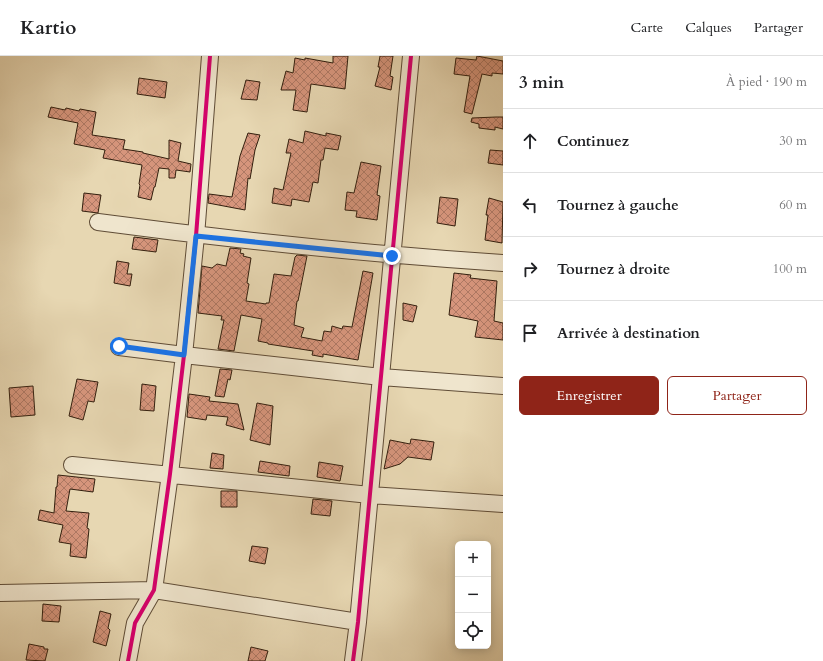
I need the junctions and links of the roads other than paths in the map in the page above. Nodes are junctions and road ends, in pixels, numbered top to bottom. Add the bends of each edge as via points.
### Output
1 (210, 56) edge
2 (411, 56) edge
3 (98, 222) dead end
4 (196, 236) junction
5 (392, 256) junction
6 (503, 263) edge
7 (119, 346) dead end
8 (184, 355) junction
9 (381, 377) junction
10 (503, 386) edge
11 (72, 465) dead end
12 (170, 474) junction
13 (370, 496) junction
14 (503, 504) edge
15 (154, 590) junction
16 (0, 593) edge
17 (358, 622) junction
18 (128, 661) edge
19 (353, 661) edge

1 - 4 street
2 - 5 street
3 - 4 street
4 - 5 street
4 - 8 street
5 - 6 street
5 - 9 street
7 - 8 street
8 - 9 street
8 - 12 street
9 - 10 street
9 - 13 street
11 - 12 street
12 - 13 street
12 - 15 street
13 - 14 street
13 - 17 street
15 - 16 street
15 - 17 street
15 - 18 street via 135,623
17 - 19 street

